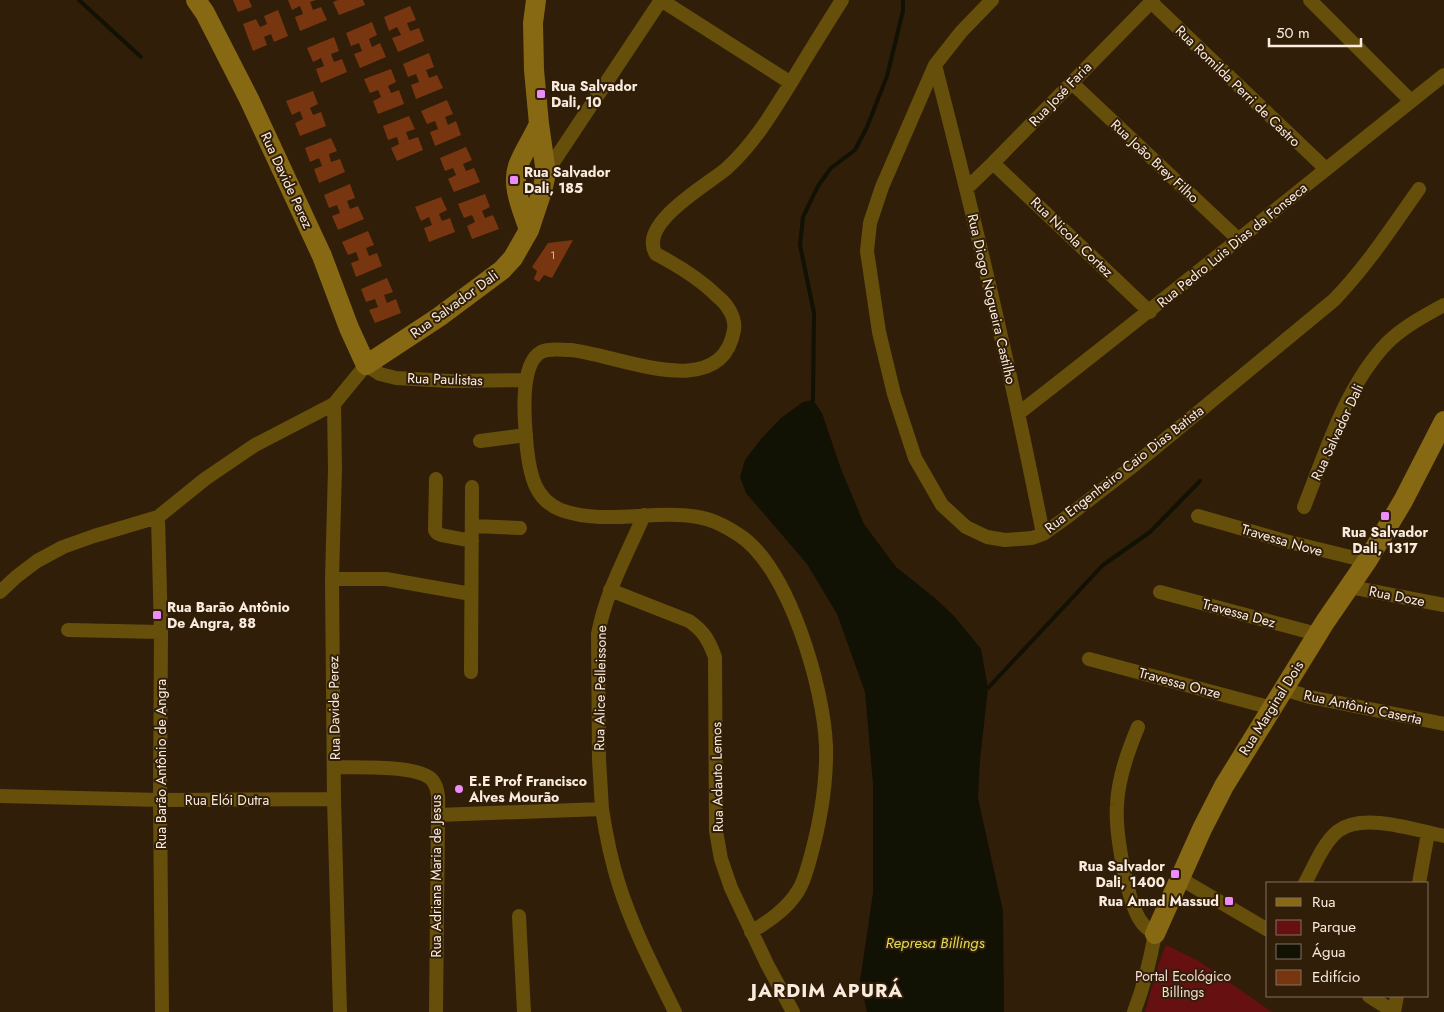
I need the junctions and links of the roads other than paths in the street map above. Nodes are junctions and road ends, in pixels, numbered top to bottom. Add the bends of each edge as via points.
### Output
1 (196, 0) edge
2 (536, 0) edge
3 (661, 0) edge
4 (842, 0) edge
5 (1310, 0) edge
6 (1152, 1) edge
7 (988, 2) edge
8 (936, 65) junction
9 (1444, 75) edge
10 (791, 82) junction
11 (1072, 83) junction
12 (1411, 101) junction
13 (539, 124) junction
14 (522, 157) junction
15 (993, 163) junction
16 (1326, 169) junction
17 (544, 175) junction
18 (967, 188) junction
19 (1419, 189) dead end
20 (517, 190) junction
21 (529, 230) junction
22 (1238, 239) junction
23 (1444, 305) edge
24 (1150, 312) junction
25 (366, 366) junction
26 (526, 380) junction
27 (334, 404) junction
28 (1019, 413) junction
29 (1444, 421) edge
30 (526, 435) junction
31 (480, 441) dead end
32 (436, 478) dead end
33 (472, 487) dead end
34 (1304, 507) dead end
35 (644, 515) junction
36 (1198, 516) dead end
37 (158, 517) junction
38 (520, 528) dead end
39 (472, 533) junction
40 (1043, 534) junction
41 (1367, 561) junction
42 (332, 579) junction
43 (1350, 587) junction
44 (610, 590) junction
45 (0, 592) edge
46 (1160, 592) dead end
47 (471, 594) junction
48 (1444, 605) edge
49 (68, 630) dead end
50 (161, 632) junction
51 (1318, 634) junction
52 (1089, 659) dead end
53 (471, 672) dead end
54 (1283, 689) junction
55 (1272, 708) junction
56 (1444, 724) edge
57 (1138, 726) dead end
58 (335, 767) junction
59 (0, 796) edge
60 (160, 800) junction
61 (334, 800) junction
62 (602, 809) junction
63 (438, 815) junction
64 (1428, 833) junction
65 (1444, 836) edge
66 (1181, 879) junction
67 (1306, 882) edge
68 (1419, 882) edge
69 (519, 916) dead end
70 (1266, 929) edge
71 (751, 932) junction
72 (1155, 934) junction
73 (1371, 997) edge
74 (1397, 997) edge
75 (162, 1012) edge
76 (340, 1012) edge
77 (436, 1012) edge
78 (524, 1012) edge
79 (675, 1012) edge
80 (792, 1012) edge
81 (1134, 1012) edge
82 (1394, 1012) edge

1 - 25 street, Rua Davide Perez via 249,99 289,184
2 - 13 street, Rua Salvador Dali via 534,70
3 - 10 street
3 - 17 street
4 - 10 street
5 - 12 street
6 - 11 street, Rua José Faria
6 - 16 street, Rua Romilda Perri de Castro
7 - 8 street, Rua Engenheiro Caio Dias Batista
8 - 18 street, Rua Diogo Nogueira Castilho
8 - 40 street, Rua Engenheiro Caio Dias Batista via 882,187 870,222 867,251 879,332 894,394 915,458 942,505 966,527 987,537 1005,540
9 - 12 street, Rua Pedro Luis Dias da Fonseca
10 - 26 street via 744,152 663,220 652,241 656,254 697,279 730,311 735,325 724,356 712,366 695,371 676,371 581,351 555,349 542,351 534,359
11 - 15 street, Rua José Faria
11 - 22 street, Rua João Brey Filho
12 - 16 street, Rua Pedro Luis Dias da Fonseca
13 - 14 street
13 - 17 street, Rua Salvador Dali
14 - 17 street via 536,157
14 - 20 street via 516,173
15 - 18 street, Rua José Faria
15 - 24 street, Rua Nicola Cortez
16 - 22 street, Rua Pedro Luis Dias da Fonseca
17 - 20 street via 531,196
17 - 21 street, Rua Salvador Dali
18 - 28 street, Rua Diogo Nogueira Castilho
19 - 40 street, Rua Engenheiro Caio Dias Batista via 1370,259 1334,300 1133,466
20 - 21 street
21 - 25 street, Rua Salvador Dali via 502,270
22 - 24 street, Rua Pedro Luis Dias da Fonseca
23 - 34 street, Rua Salvador Dali via 1402,330 1368,368 1337,424
24 - 28 street, Rua Pedro Luis Dias da Fonseca
25 - 26 street, Rua Paulistas via 396,378
25 - 27 street
26 - 30 street
27 - 37 street via 256,444
27 - 42 street, Rua Davide Perez via 336,469
28 - 40 street, Rua Diogo Nogueira Castilho
29 - 41 street, Rua Marginal Dois via 1403,501
30 - 31 street
30 - 35 street via 533,480 538,493 548,503 583,515
32 - 39 street via 435,530 441,535
33 - 39 street
35 - 44 street, Rua Alice Pelleissone
35 - 71 street via 700,517 725,526 759,552 790,604 817,685 826,746 822,806 814,844 798,891 774,918
36 - 41 street, Travessa Nove
37 - 45 street via 63,547 16,577
37 - 50 street, Rua Barão Antônio de Angra
38 - 39 street
39 - 47 street
41 - 43 street, Rua Marginal Dois
42 - 47 street via 386,579
42 - 58 street, Rua Davide Perez
43 - 48 street, Rua Doze
43 - 51 street, Rua Marginal Dois
44 - 62 street, Rua Alice Pelleissone via 598,634
44 - 71 street, Rua Adauto Lemos via 689,621 709,641 715,657 716,831 726,874
46 - 51 street, Travessa Dez
47 - 53 street
49 - 50 street
50 - 60 street, Rua Barão Antônio de Angra
51 - 54 street, Rua Marginal Dois
52 - 55 street, Travessa Onze
54 - 55 street, Rua Marginal Dois
54 - 56 street, Rua Antônio Caserta
55 - 66 street, Rua Marginal Dois via 1224,786
57 - 72 street via 1122,773 1116,821 1135,911 1143,925
58 - 61 street, Rua Davide Perez
58 - 63 street, Rua Adriana Maria de Jesus via 411,770 425,774 433,781 438,793
59 - 60 street, Rua Elói Dutra
60 - 61 street, Rua Elói Dutra
60 - 75 street, Rua Barão Antônio de Angra
61 - 76 street, Rua Davide Perez
62 - 63 street
62 - 79 street via 620,886 643,946
63 - 77 street, Rua Adriana Maria de Jesus
64 - 65 street
64 - 67 street via 1372,821 1353,824 1338,831
64 - 68 street
66 - 70 street
66 - 72 street, Rua Marginal Dois
69 - 78 street
71 - 80 street, Rua Adauto Lemos
72 - 81 street, Rua Marginal Dois via 1149,966
73 - 82 street
74 - 82 street

